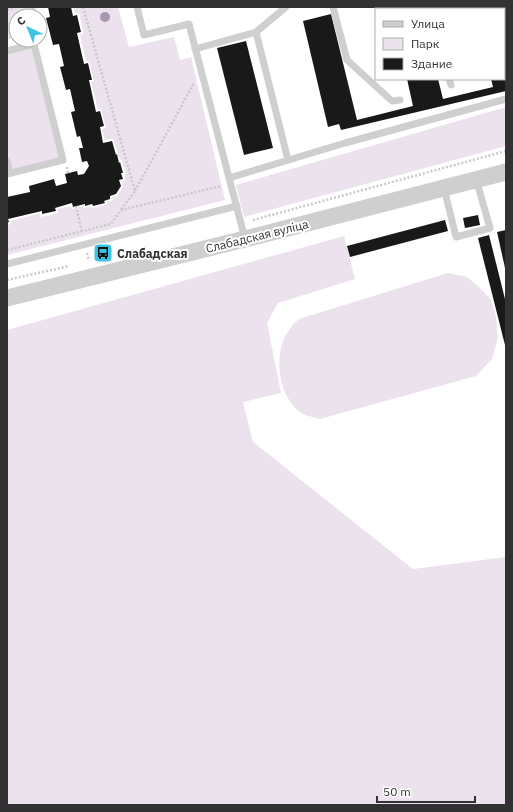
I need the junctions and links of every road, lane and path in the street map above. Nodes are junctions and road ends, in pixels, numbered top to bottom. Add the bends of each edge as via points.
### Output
1 (17, 7) edge
2 (83, 7) edge
3 (137, 7) edge
4 (286, 7) edge
5 (334, 7) edge
6 (7, 10) edge
7 (256, 32) junction
8 (195, 49) junction
9 (7, 51) edge
10 (201, 71) junction
11 (506, 99) edge
12 (400, 100) dead end
13 (506, 151) edge
14 (288, 160) junction
15 (7, 161) edge
16 (506, 172) edge
17 (9, 174) edge
18 (476, 179) junction
19 (230, 181) junction
20 (444, 188) junction
21 (135, 191) junction
22 (76, 206) dead end
23 (236, 206) junction
24 (121, 210) junction
25 (253, 220) dead end
26 (82, 231) junction
27 (245, 239) junction
28 (85, 244) junction
29 (7, 250) edge
30 (7, 264) edge
31 (7, 298) edge

1 - 6 path
2 - 21 path
3 - 8 lane via 144,35 189,24
4 - 7 lane
5 - 12 lane via 347,60 392,101
7 - 8 lane
7 - 14 lane
8 - 10 lane
9 - 17 lane via 34,44 64,160
10 - 19 lane
10 - 21 path
11 - 14 lane
13 - 25 path
14 - 19 lane
15 - 17 lane
16 - 18 street, Слабадская вуліца
18 - 20 street, Слабадская вуліца
18 - 20 lane via 490,228 456,237
19 - 23 lane
19 - 24 path
20 - 27 street, Слабадская вуліца
21 - 24 path
22 - 26 path
23 - 27 lane
23 - 28 lane
24 - 26 path via 111,224
26 - 28 path
26 - 29 path
27 - 31 street, Слабадская вуліца
28 - 30 lane

